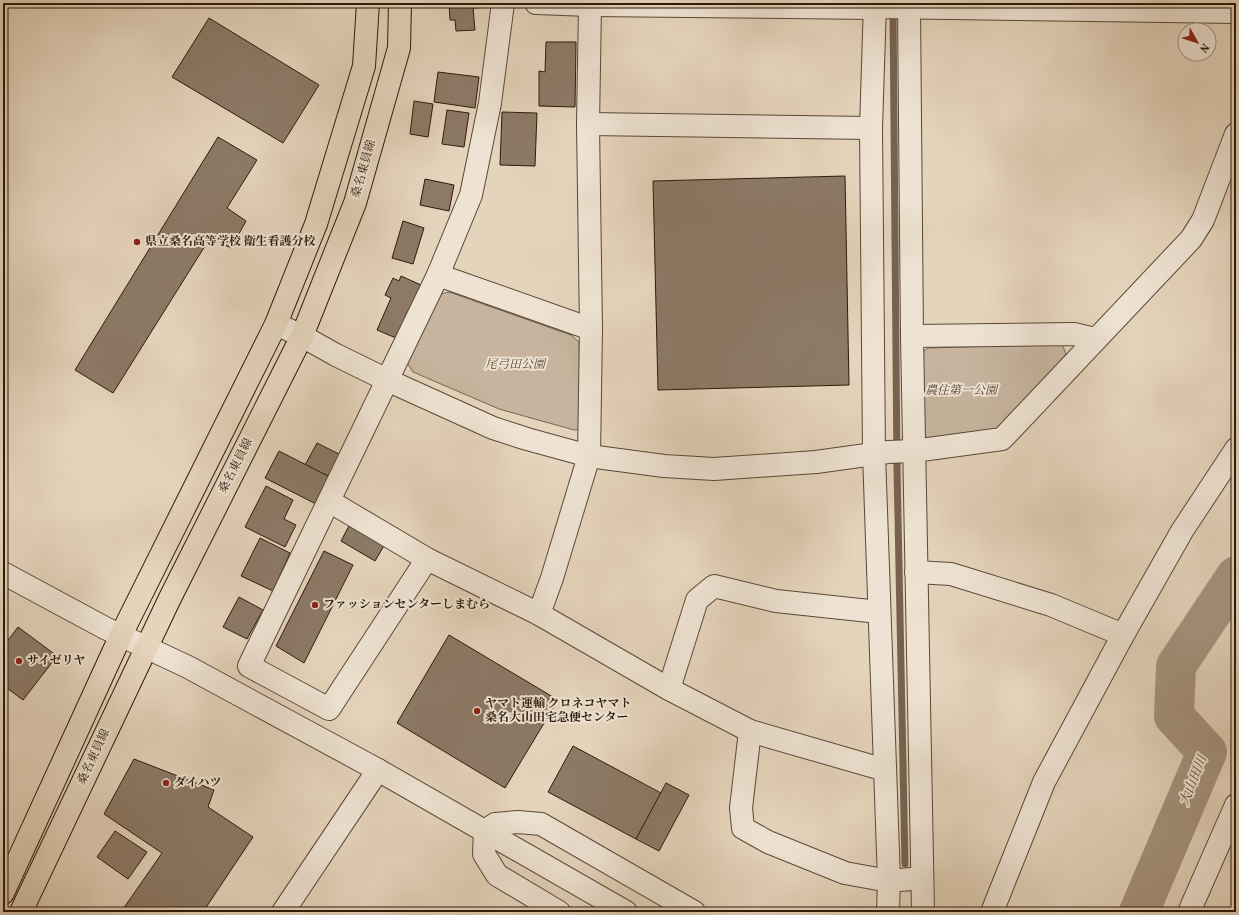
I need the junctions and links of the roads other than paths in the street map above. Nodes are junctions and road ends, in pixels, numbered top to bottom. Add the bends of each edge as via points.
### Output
1 (368, 3) edge
2 (400, 3) edge
3 (503, 3) edge
4 (536, 3) edge
5 (590, 5) junction
6 (878, 6) edge
7 (907, 8) junction
8 (1236, 12) edge
9 (588, 124) junction
10 (870, 128) junction
11 (1236, 134) edge
12 (438, 275) junction
13 (276, 324) junction
14 (591, 329) junction
15 (302, 336) junction
16 (912, 336) junction
17 (1095, 339) junction
18 (387, 380) junction
19 (1236, 449) edge
20 (896, 452) junction
21 (589, 456) junction
22 (329, 501) junction
23 (427, 559) junction
24 (916, 572) junction
25 (3, 573) edge
26 (879, 612) junction
27 (539, 614) junction
28 (121, 635) junction
29 (1123, 635) junction
30 (146, 648) junction
31 (669, 689) junction
32 (750, 731) junction
33 (378, 770) junction
34 (885, 770) junction
35 (1236, 805) edge
36 (485, 831) junction
37 (922, 878) junction
38 (3, 893) edge
39 (886, 900) edge
40 (21, 912) edge
41 (283, 912) edge
42 (559, 912) edge
43 (626, 912) edge
44 (694, 912) edge
45 (923, 912) edge
46 (992, 912) edge
47 (1189, 912) edge

1 - 13 main road, 桑名東員線 via 364,66 316,224
2 - 15 main road, 桑名東員線 via 399,48 355,203
3 - 12 street via 490,103 471,195
4 - 5 street
5 - 6 street
5 - 9 street
6 - 7 street
6 - 10 street
7 - 8 street
7 - 16 street
9 - 10 street
9 - 14 street
10 - 20 street
11 - 17 street via 1203,220 1191,239
12 - 14 street
12 - 18 street
13 - 15 street
13 - 28 main road, 桑名東員線
14 - 21 street
15 - 18 street
15 - 30 main road, 桑名東員線
16 - 17 street via 1074,334
16 - 20 street
17 - 20 street via 1002,440
18 - 21 street via 493,428
18 - 22 street
19 - 29 street via 1182,531
20 - 21 street via 816,462 714,469 664,466
20 - 24 street
20 - 26 street
21 - 27 street
22 - 23 street
22 - 23 street via 249,666 329,709
23 - 27 street
24 - 29 street via 950,574 1051,605
24 - 37 street
25 - 28 street
26 - 31 street via 776,601 714,586 697,600
26 - 34 street
27 - 31 street
28 - 30 street
28 - 38 main road, 桑名東員線
29 - 46 street via 1044,782
30 - 33 street via 188,667
30 - 40 main road, 桑名東員線
31 - 32 street
32 - 34 street
32 - 39 street via 741,808 743,828 768,842 845,873
33 - 36 street
33 - 41 street
34 - 39 street
35 - 47 street
36 - 42 street via 484,854 497,875
36 - 43 street
36 - 44 street via 495,824 541,824
37 - 39 street
37 - 45 street

